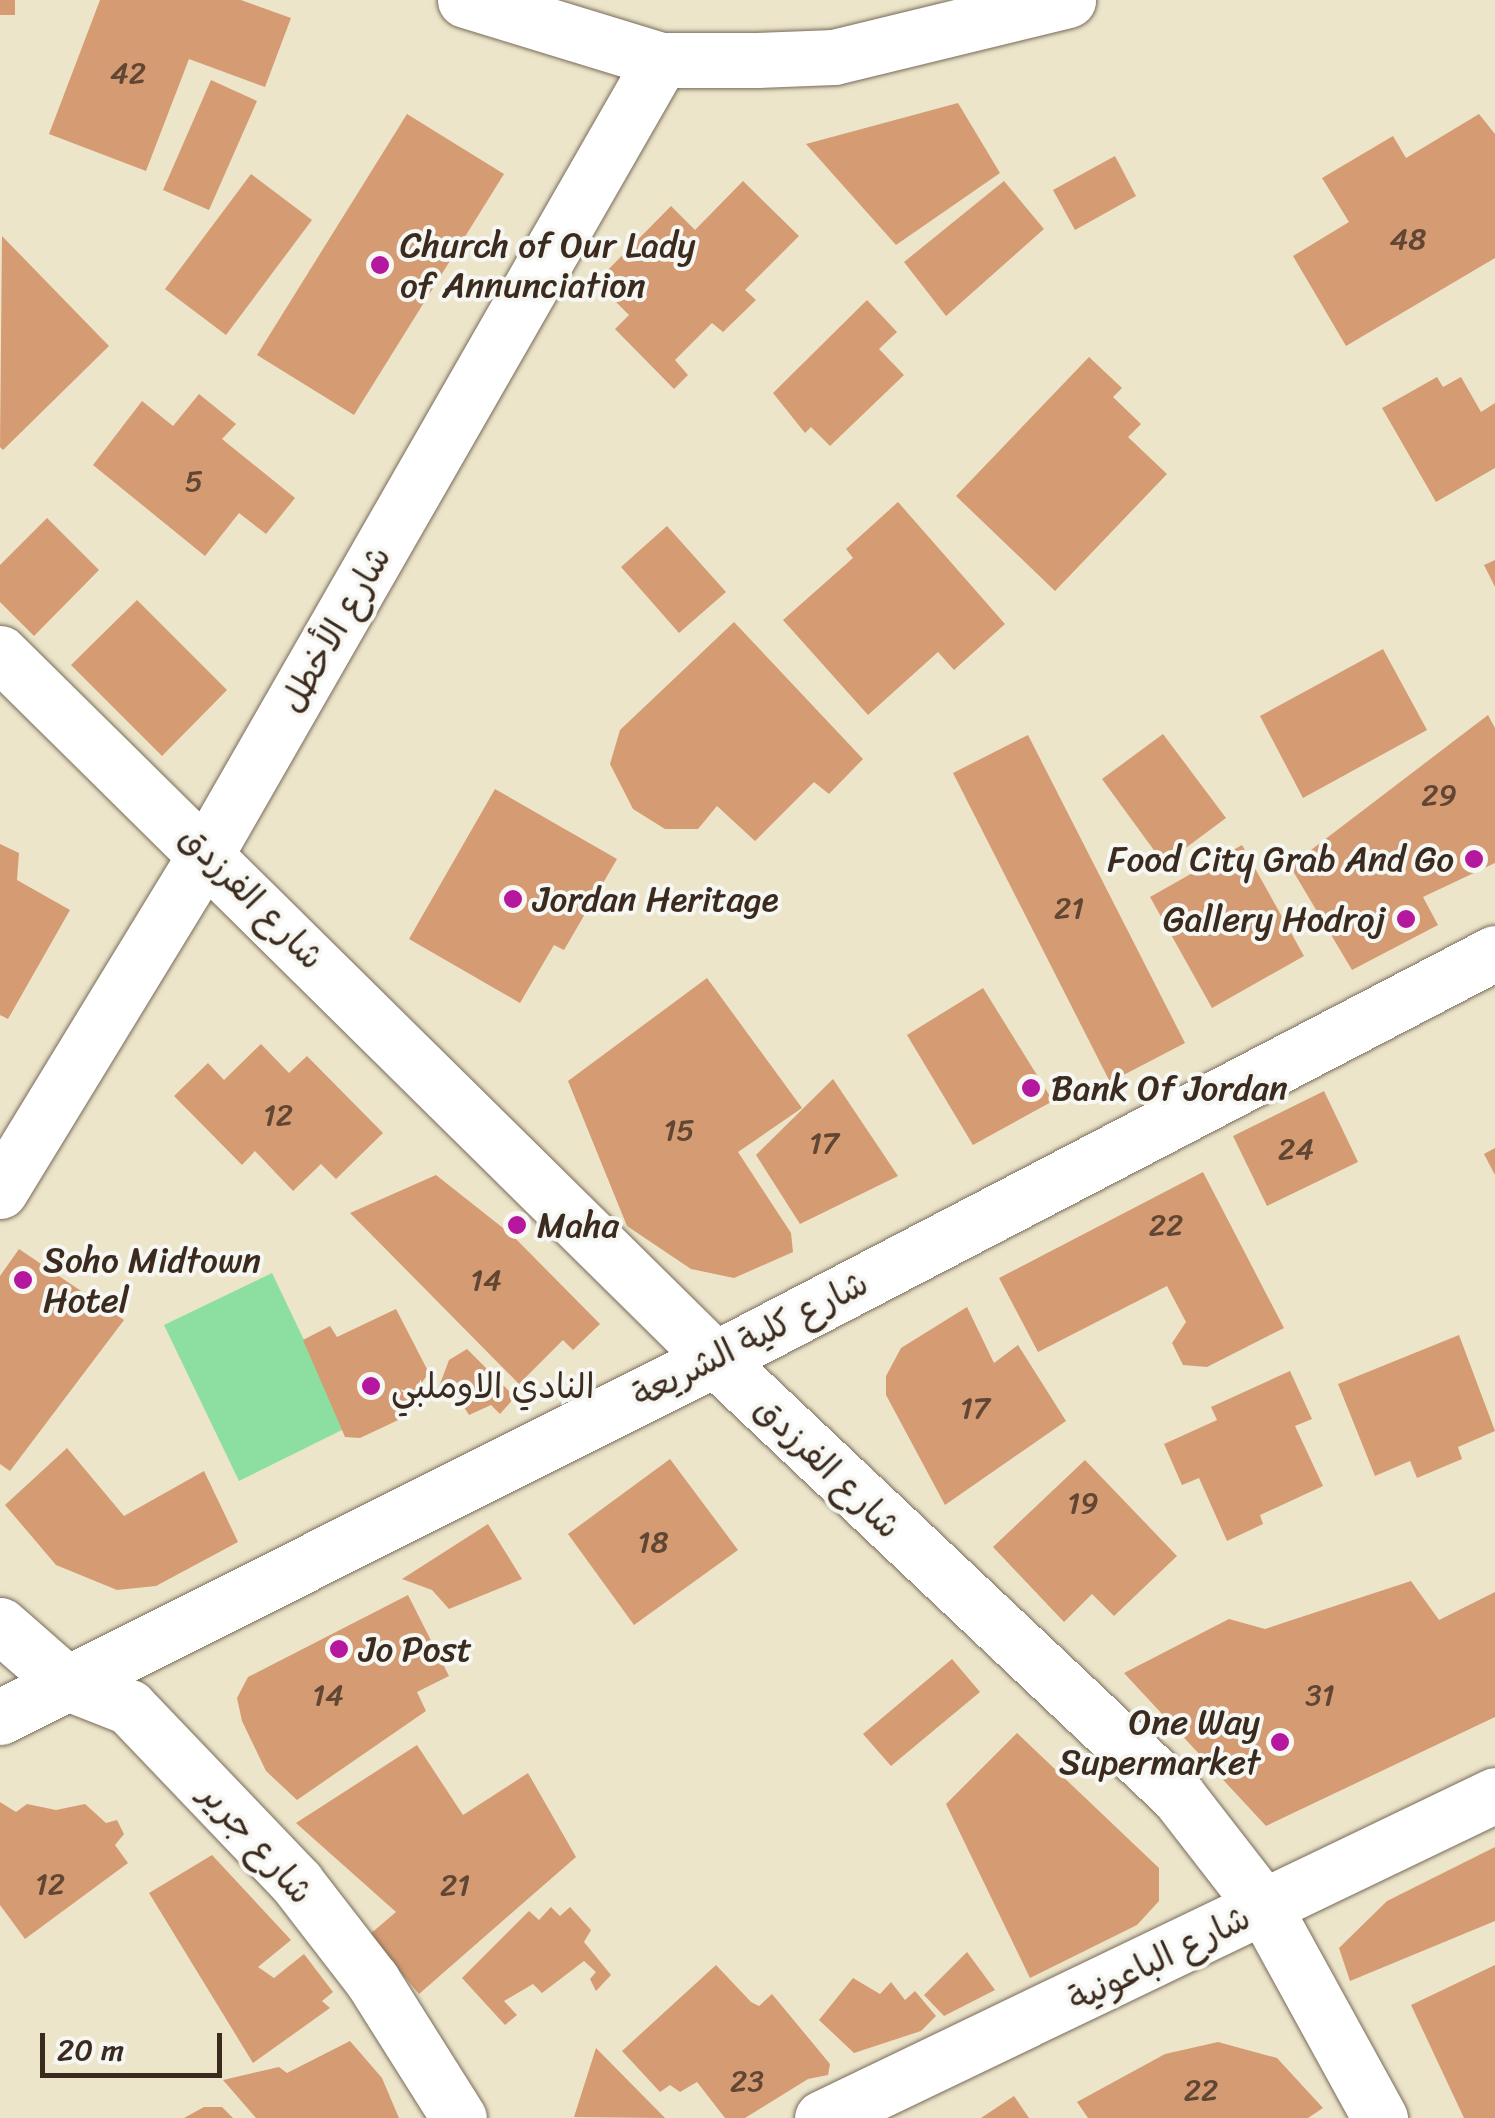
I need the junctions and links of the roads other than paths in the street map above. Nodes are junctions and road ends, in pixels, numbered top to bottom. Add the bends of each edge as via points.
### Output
1 (465, 0) edge
2 (1068, 0) edge
3 (661, 60) junction
4 (0, 653) edge
5 (207, 852) junction
6 (1495, 953) edge
7 (0, 1191) edge
8 (715, 1358) junction
9 (0, 1626) edge
10 (65, 1682) junction
11 (0, 1717) edge
12 (1495, 1794) edge
13 (1264, 1907) junction
14 (459, 2118) edge
15 (822, 2118) edge
16 (1380, 2118) edge

1 - 3 street
2 - 3 street via 834,57
3 - 5 street, شارع الأخطل
4 - 5 street, شارع الفرزدق
5 - 7 street, شارع الأخطل
5 - 8 street, شارع الفرزدق
6 - 8 street, شارع كلية الشريعة
8 - 10 street, شارع كلية الشريعة
8 - 13 street, شارع الفرزدق via 1178,1796
9 - 10 street, شارع جرير
10 - 11 street, شارع كلية الشريعة
10 - 14 street, شارع جرير via 128,1707 297,1883 372,1980
12 - 13 street, شارع الباعونية
13 - 15 street, شارع الباعونية
13 - 16 street, شارع الفرزدق

